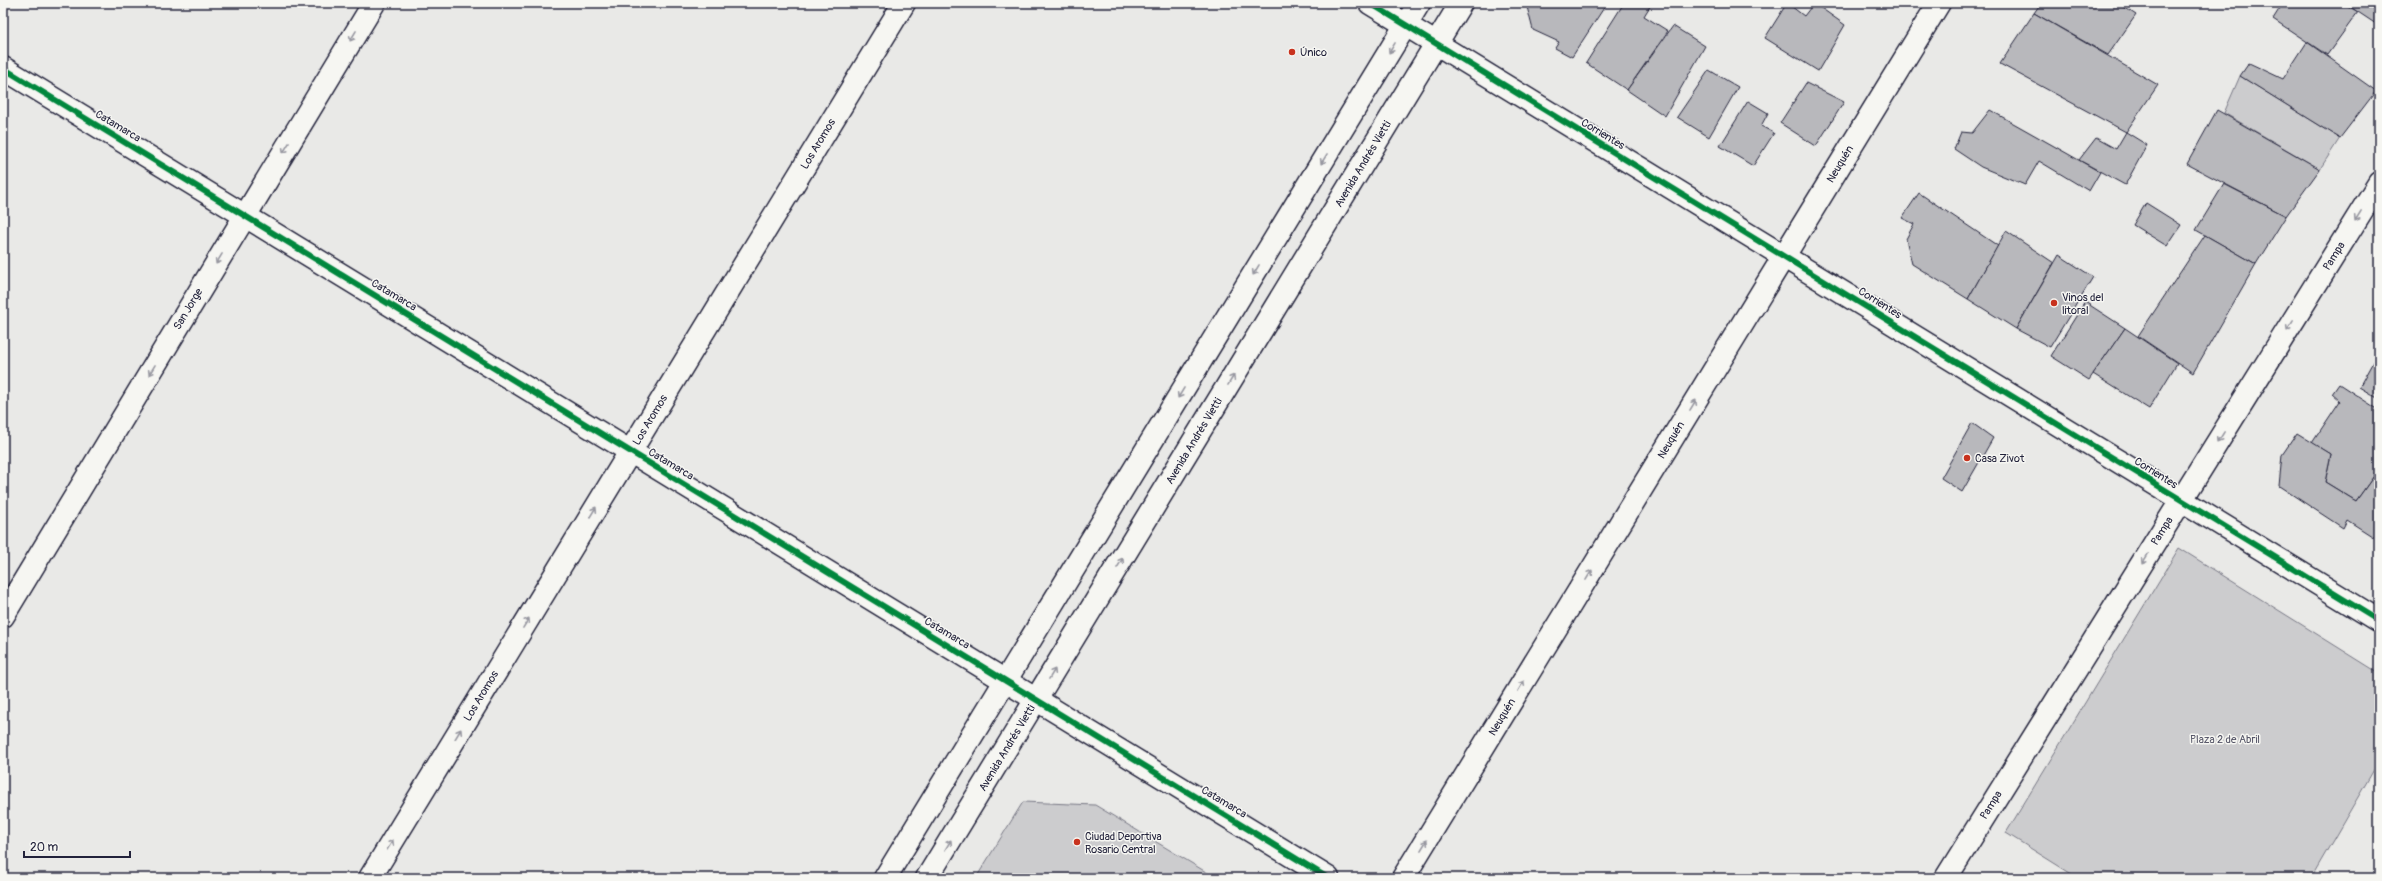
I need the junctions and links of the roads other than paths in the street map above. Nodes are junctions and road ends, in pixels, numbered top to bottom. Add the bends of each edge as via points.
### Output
1 (374, 3) edge
2 (904, 3) edge
3 (1370, 3) edge
4 (1419, 3) edge
5 (1461, 3) edge
6 (1939, 3) edge
7 (1406, 25) junction
8 (1436, 44) junction
9 (3, 68) edge
10 (2379, 183) edge
11 (245, 216) junction
12 (1784, 256) junction
13 (630, 451) junction
14 (2181, 500) junction
15 (3, 616) edge
16 (2379, 621) edge
17 (1006, 681) junction
18 (1036, 700) junction
19 (370, 878) edge
20 (886, 878) edge
21 (927, 878) edge
22 (1328, 878) edge
23 (1403, 878) edge
24 (1946, 878) edge

1 -> 11 street, San Jorge
2 - 13 street, Los Aromos
3 - 7 street, Corrientes
4 - 7 street
5 - 8 street, Avenida Andrés Vietti
6 - 12 street, Neuquén
7 - 8 street, Corrientes
7 -> 17 street
8 - 12 street, Corrientes
18 -> 8 street, Avenida Andrés Vietti
9 - 11 street, Catamarca
10 -> 14 street, Pampa
11 - 13 street, Catamarca
11 -> 15 street, San Jorge
12 - 14 street, Corrientes
23 -> 12 street, Neuquén
13 - 17 street, Catamarca
19 -> 13 street, Los Aromos
14 - 16 street, Corrientes
14 -> 24 street, Pampa
17 - 18 street, Catamarca
17 - 20 street
21 -> 18 street, Avenida Andrés Vietti
18 - 22 street, Catamarca

